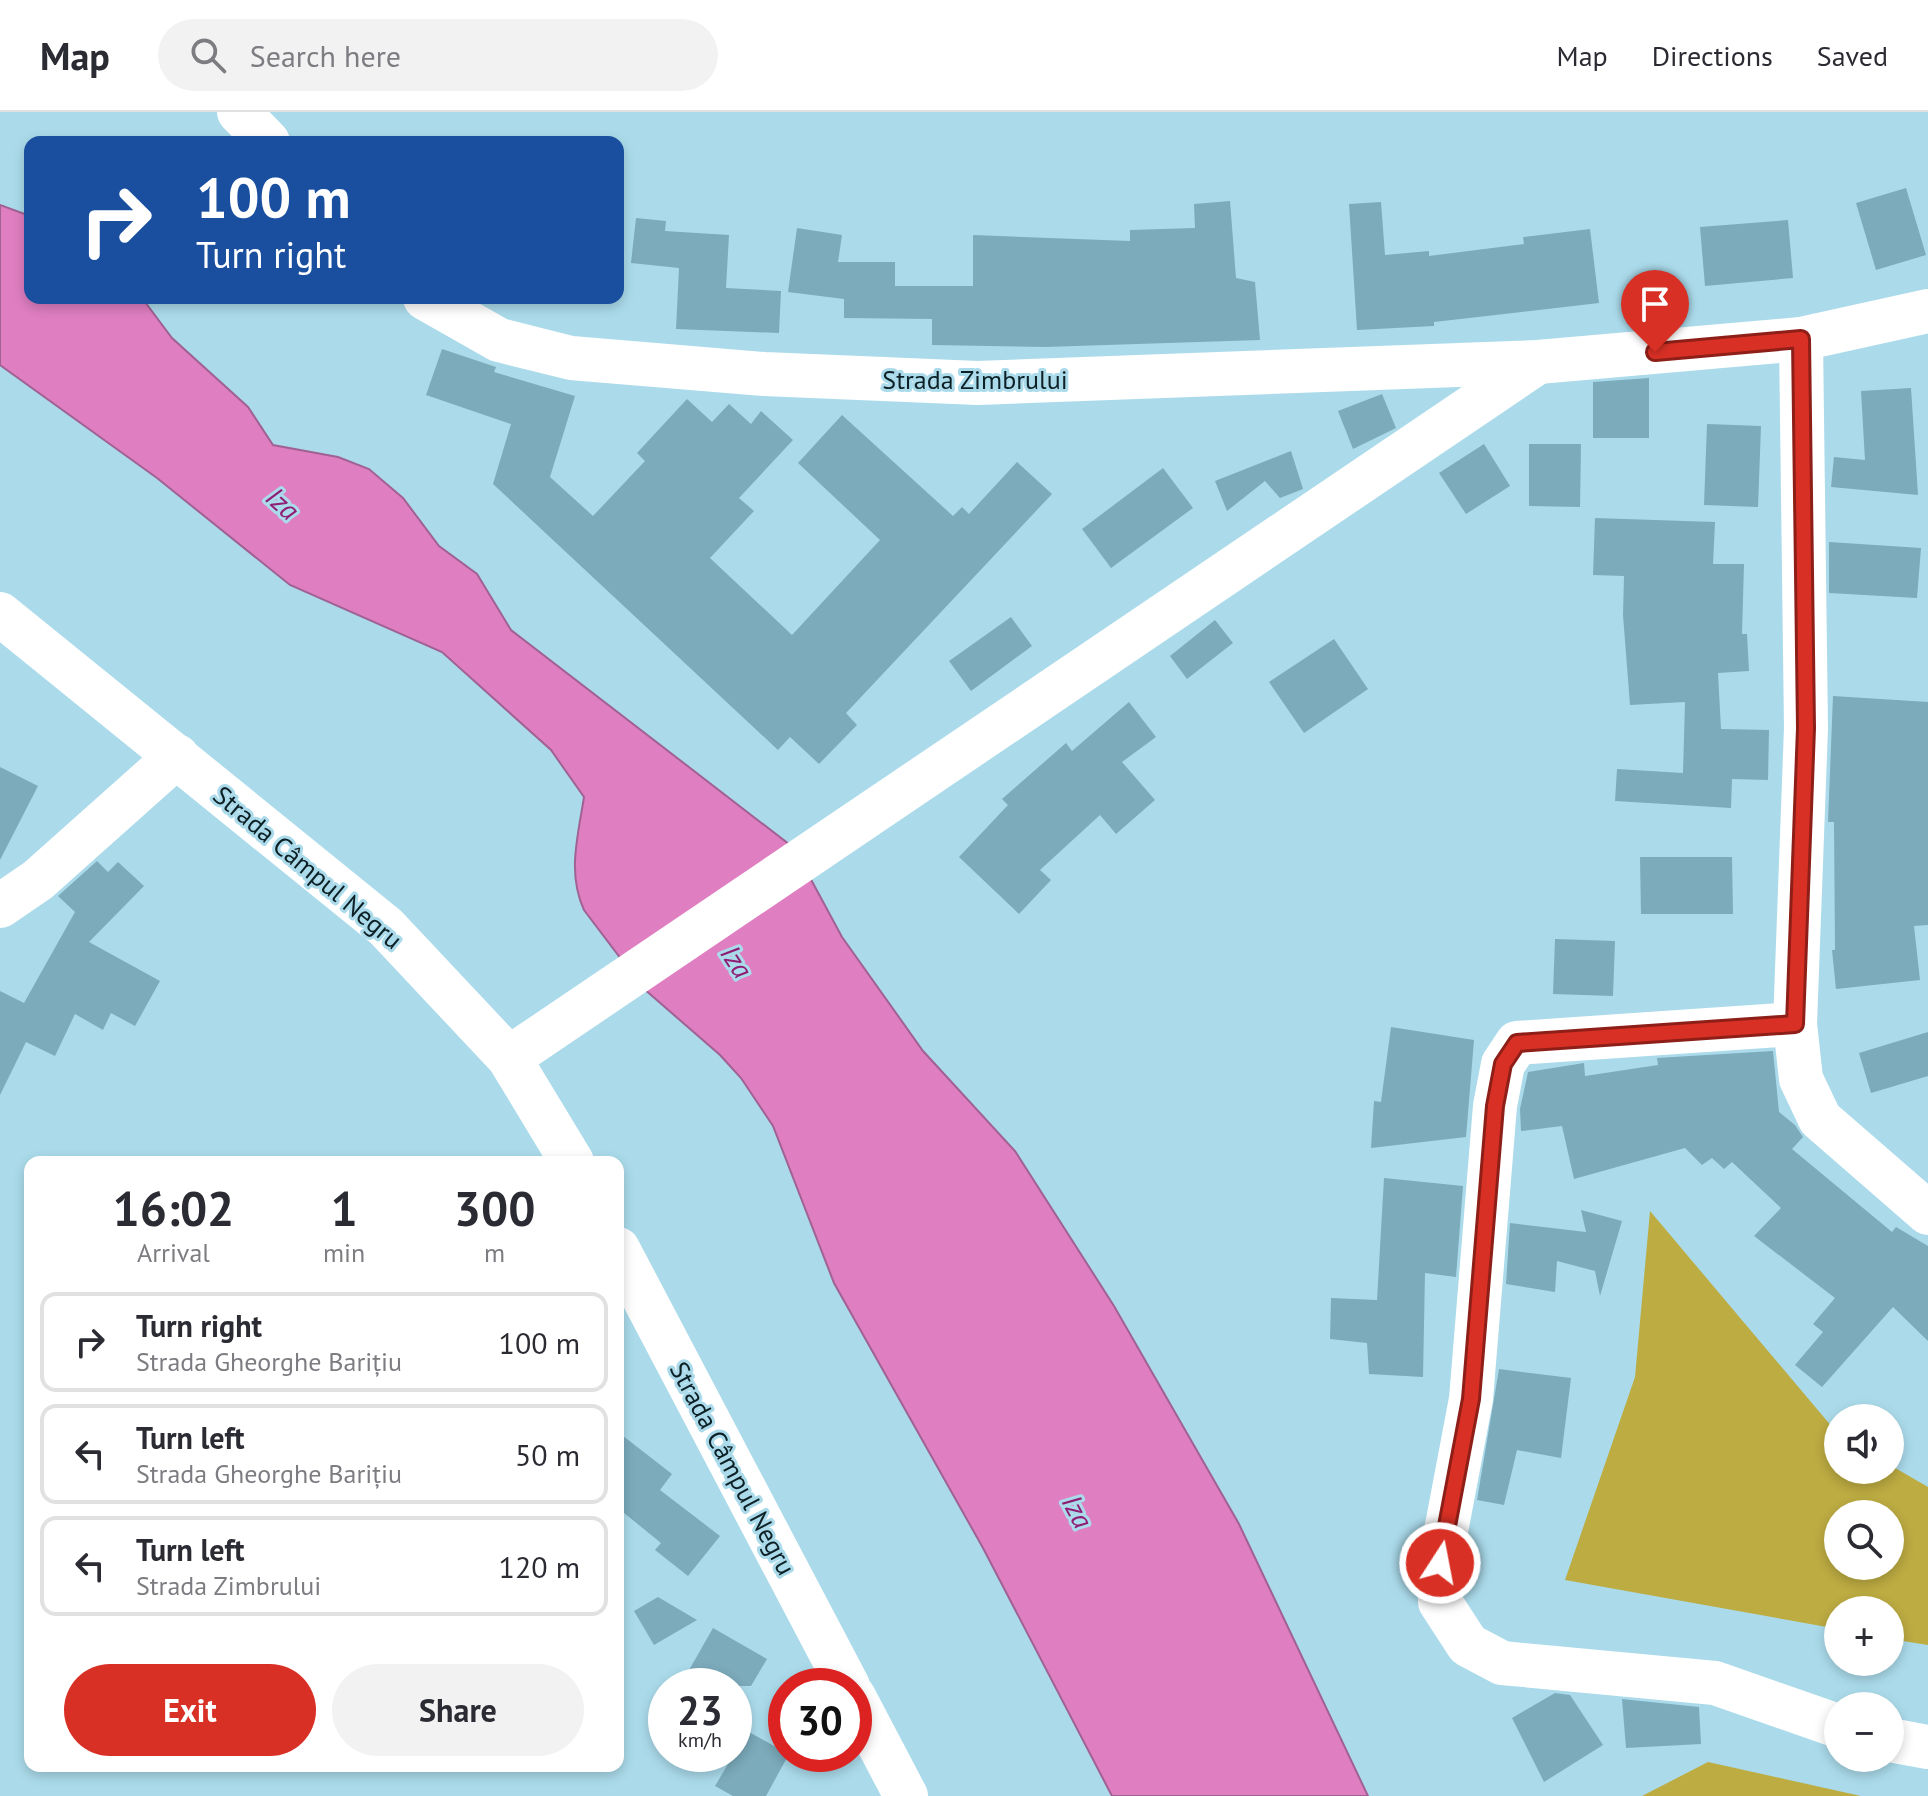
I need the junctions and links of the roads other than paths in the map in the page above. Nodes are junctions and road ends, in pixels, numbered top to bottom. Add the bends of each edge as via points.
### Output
1 (239, 112) edge
2 (262, 136) edge
3 (436, 304) edge
4 (1928, 311) edge
5 (1801, 339) junction
6 (1538, 362) junction
7 (0, 614) edge
8 (177, 756) junction
9 (0, 906) edge
10 (1795, 1024) junction
11 (509, 1058) junction
12 (568, 1156) edge
13 (1928, 1213) edge
14 (624, 1260) edge
15 (839, 1668) edge
16 (1824, 1721) edge
17 (872, 1731) edge
18 (1904, 1743) edge
19 (1928, 1747) edge
20 (906, 1796) edge

1 - 2 street
3 - 6 street, Strada Zimbrului via 499,340 536,350 628,365 749,373 978,383
4 - 5 street, Strada Zimbrului
5 - 6 street, Strada Zimbrului
5 - 10 street via 1806,728
6 - 11 street, Strada Zimbrului
7 - 8 street, Strada Câmpul Negru
8 - 9 street via 48,871
8 - 11 street, Strada Câmpul Negru via 386,927
10 - 13 street via 1801,1079 1820,1119
10 - 16 street via 1517,1043 1503,1064 1471,1399 1440,1563 1440,1602 1468,1645 1502,1663 1715,1683
11 - 12 street, Strada Câmpul Negru
14 - 15 street, Strada Câmpul Negru
17 - 20 street
18 - 19 street

